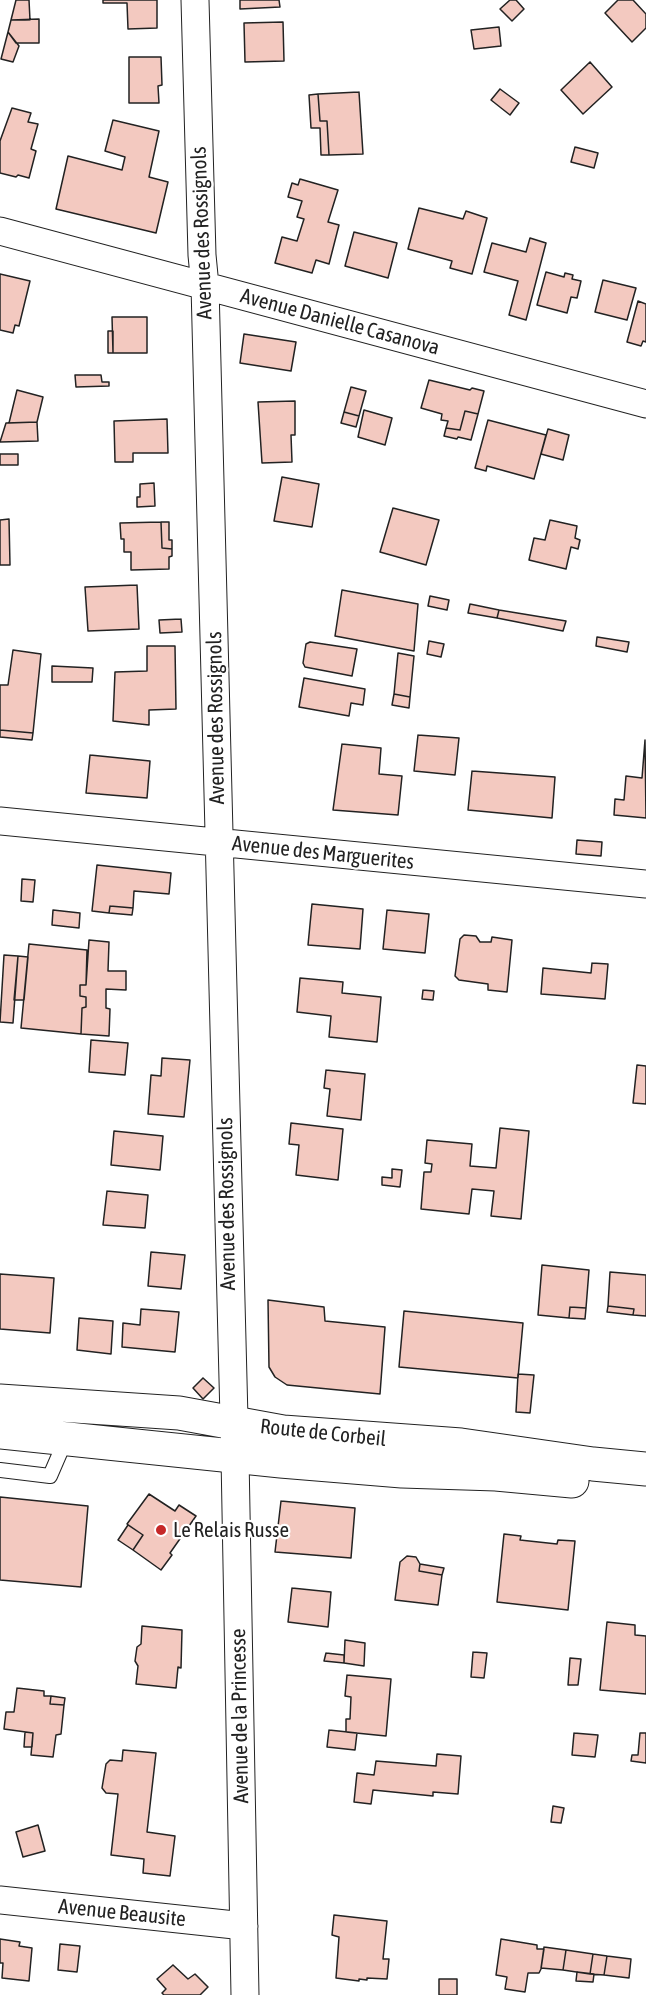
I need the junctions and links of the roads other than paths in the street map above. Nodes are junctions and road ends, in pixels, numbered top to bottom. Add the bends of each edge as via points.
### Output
1 (195, 0) edge
2 (0, 231) edge
3 (205, 286) junction
4 (646, 404) edge
5 (0, 821) edge
6 (219, 843) junction
7 (646, 884) edge
8 (0, 1401) edge
9 (0, 1432) edge
10 (66, 1439) junction
11 (234, 1439) junction
12 (646, 1469) edge
13 (0, 1470) edge
14 (646, 1488) edge
15 (0, 1900) edge
16 (244, 1926) junction
17 (245, 1995) edge

1 - 3 street, Avenue des Rossignols
2 - 3 street, Avenue Danielle Casanova
3 - 4 street, Avenue Danielle Casanova
3 - 6 street, Avenue des Rossignols
5 - 6 street, Avenue des Marguerites
6 - 7 street, Avenue des Marguerites
6 - 11 street, Avenue des Rossignols
8 - 11 main road, Route de Corbeil via 179,1413
9 - 10 main road, Route de Corbeil
10 - 11 main road, Route de Corbeil
10 - 13 lane via 50,1476
11 - 12 main road, Route de Corbeil via 283,1432 462,1445
11 - 14 main road, Route de Corbeil via 402,1471 496,1474
11 - 16 street, Avenue de la Princesse
15 - 16 street, Avenue Beausite
16 - 17 street, Avenue de la Princesse

